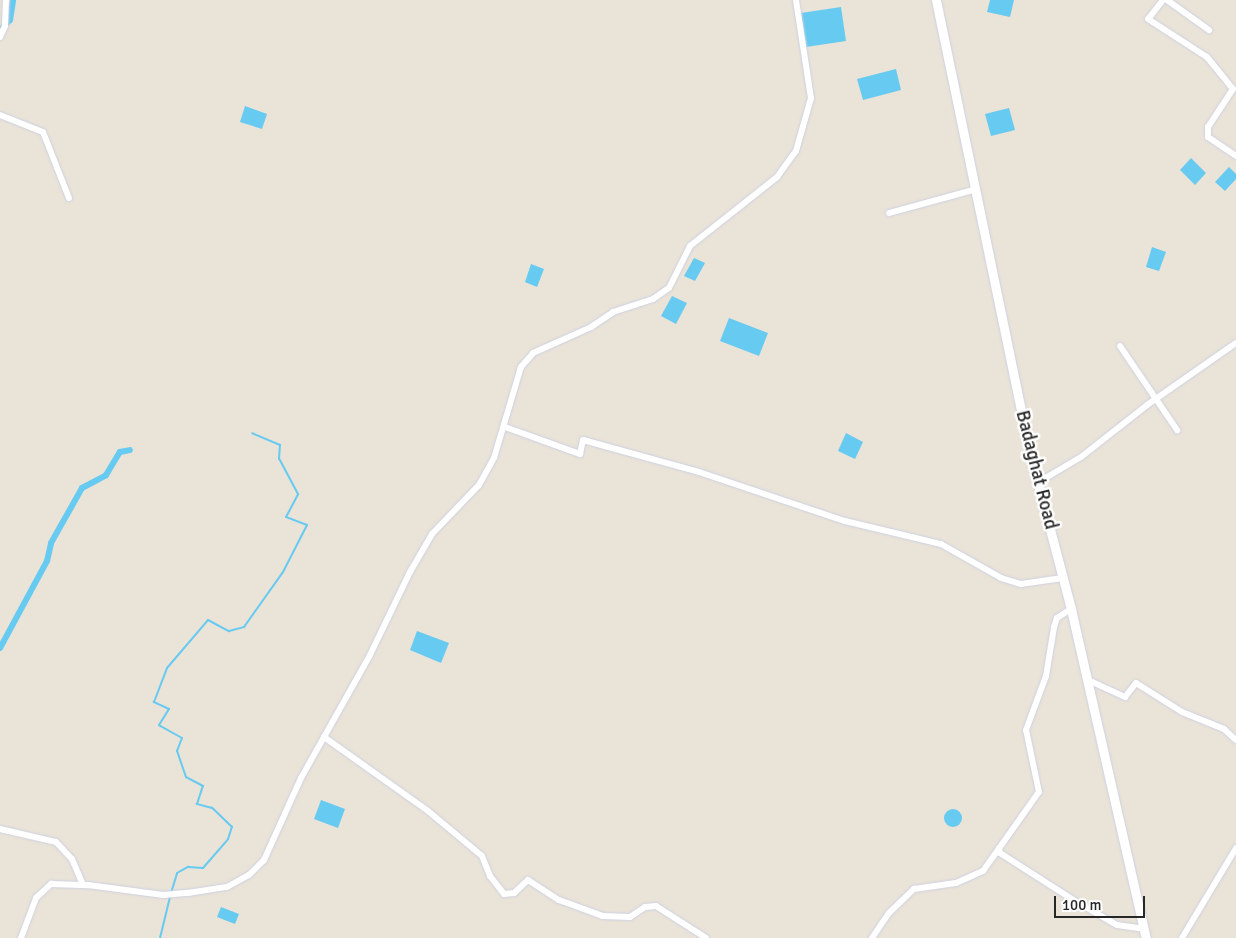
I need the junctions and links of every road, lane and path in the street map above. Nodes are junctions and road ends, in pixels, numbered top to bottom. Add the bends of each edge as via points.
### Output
1 (6, 0) edge
2 (796, 0) edge
3 (936, 0) edge
4 (1165, 0) edge
5 (1209, 30) dead end
6 (0, 37) edge
7 (0, 115) edge
8 (1236, 156) edge
9 (973, 190) junction
10 (69, 198) dead end
11 (889, 213) dead end
12 (1236, 343) edge
13 (1120, 346) dead end
14 (1157, 400) junction
15 (505, 426) junction
16 (1177, 430) dead end
17 (1037, 483) junction
18 (1063, 578) junction
19 (1072, 609) junction
20 (1088, 680) junction
21 (324, 737) junction
22 (1236, 740) edge
23 (0, 829) edge
24 (999, 848) junction
25 (1236, 848) edge
26 (84, 885) junction
27 (1145, 933) edge
28 (21, 938) edge
29 (706, 938) edge
30 (872, 938) edge
31 (1182, 938) edge

1 - 6 street via 5,26
2 - 15 street via 811,98 796,151 770,182 690,246 669,288 653,299 612,312 591,327 533,353 521,367
3 - 9 main road, Badaghat Road
4 - 5 street
4 - 8 street via 1148,19 1207,57 1233,89 1208,127 1208,136
7 - 10 street via 43,132
9 - 11 street
9 - 17 main road, Badaghat Road
12 - 14 street
13 - 14 street
14 - 16 street
14 - 17 street via 1081,457
15 - 18 street via 580,454 583,440 699,472 845,520 941,544 1001,578 1021,584
15 - 21 street via 494,458 479,485 432,534
17 - 18 main road, Badaghat Road
18 - 19 main road, Badaghat Road
19 - 20 main road, Badaghat Road
19 - 24 street via 1057,618 1046,676 1026,730 1039,792
20 - 22 street via 1125,697 1136,683 1182,712 1224,729
20 - 27 main road, Badaghat Road
21 - 26 street via 301,778 264,860 249,875 227,887 163,895
21 - 29 street via 428,811 482,856 490,876 504,894 514,893 528,880 559,900 610,917 630,917 645,907 656,906
23 - 26 street via 56,842 72,859
24 - 27 street via 1000,853 1075,901 1118,925
24 - 30 street via 983,871 956,883 914,889 889,913
25 - 31 street
26 - 28 street via 51,884 36,898

